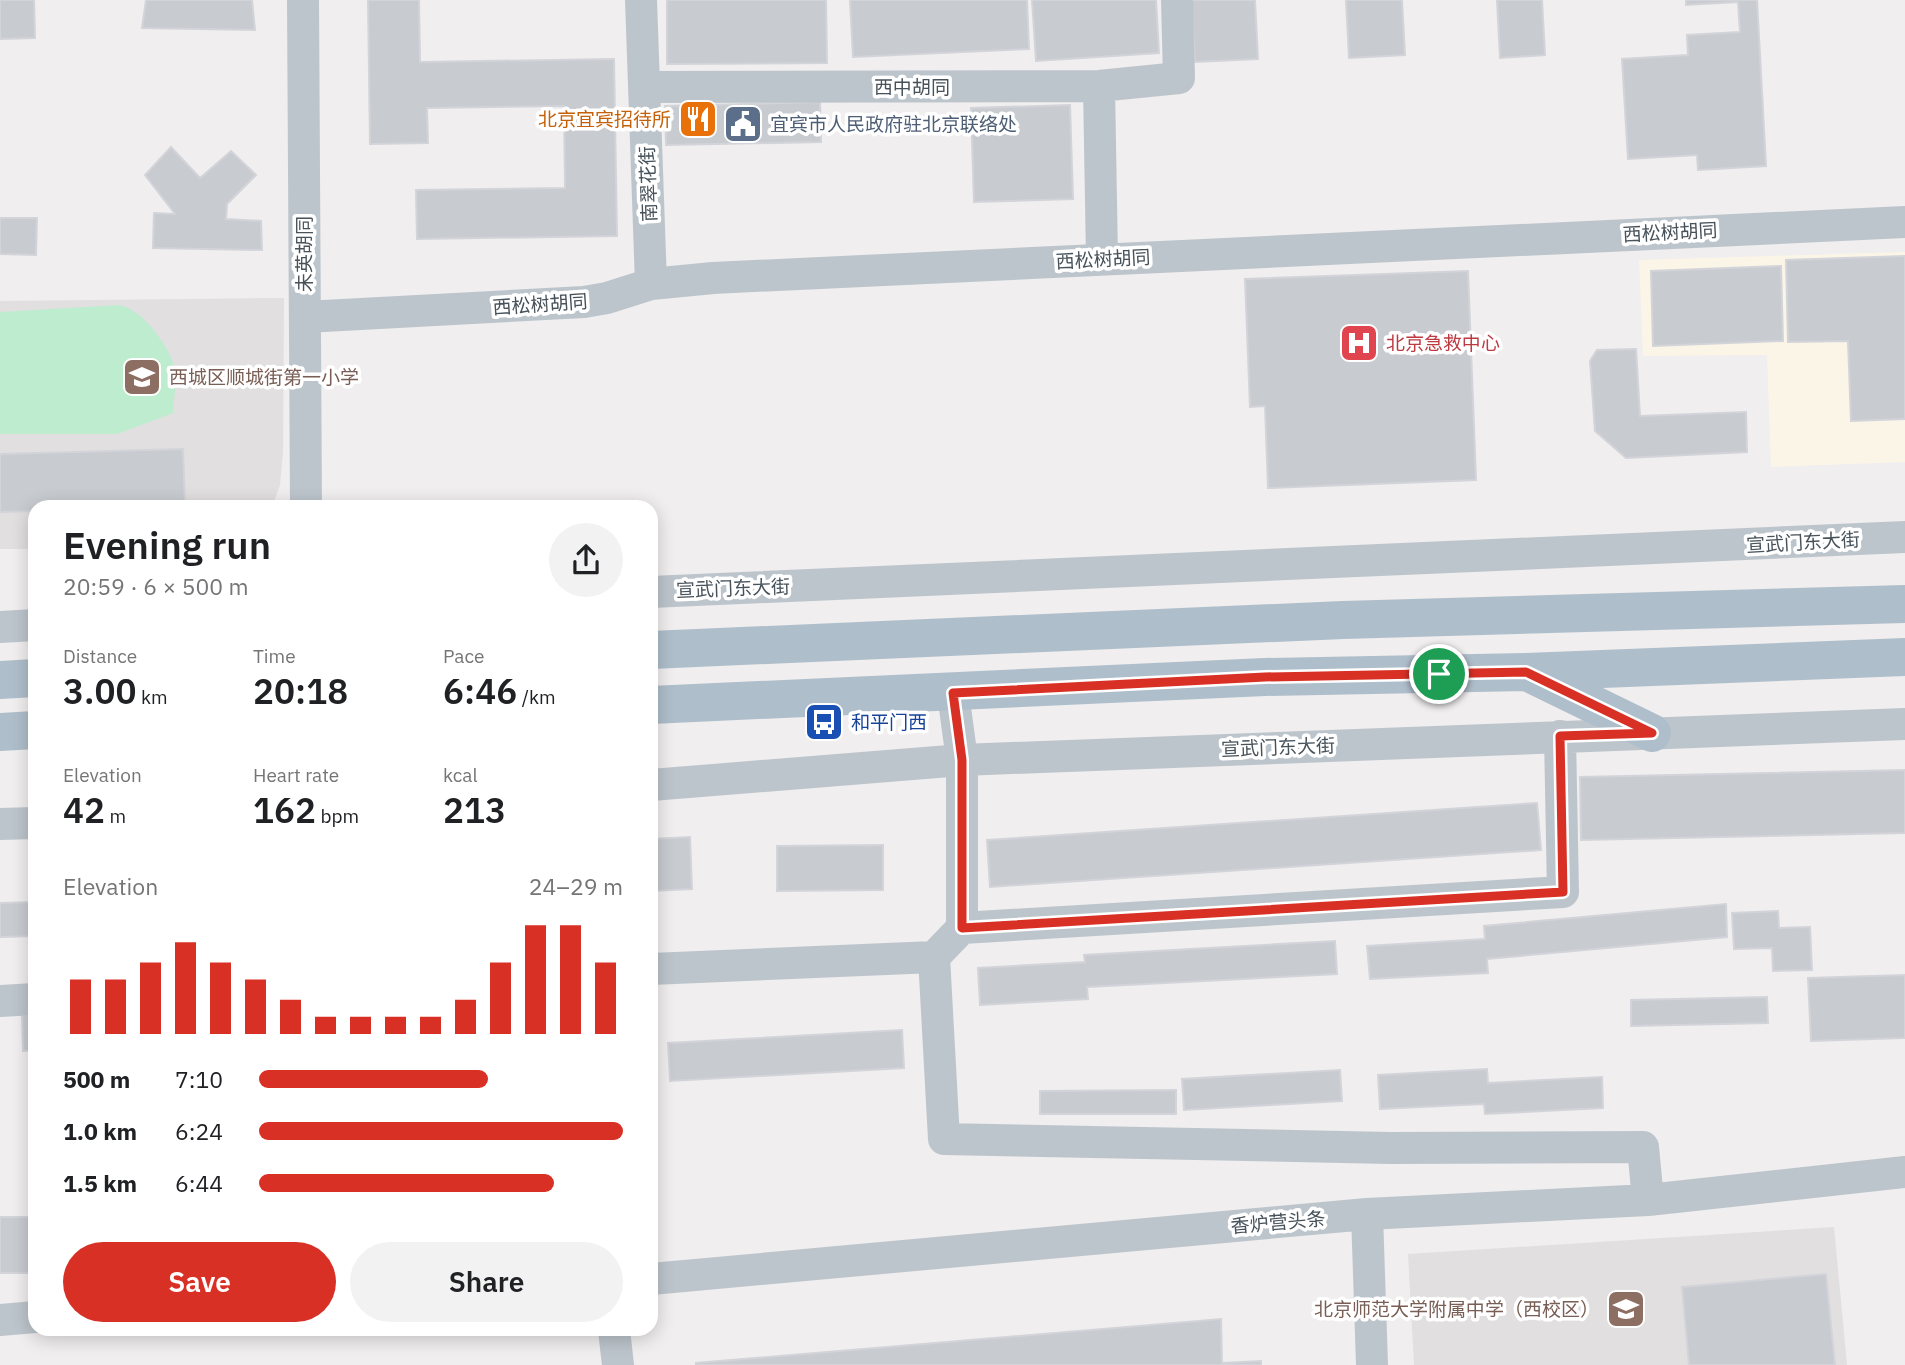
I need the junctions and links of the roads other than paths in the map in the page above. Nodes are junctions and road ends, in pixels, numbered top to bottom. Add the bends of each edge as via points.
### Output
1 (303, 0) edge
2 (641, 0) edge
3 (1177, 0) edge
4 (1099, 86) junction
5 (645, 87) junction
6 (1905, 222) edge
7 (1102, 259) junction
8 (652, 284) junction
9 (304, 317) junction
10 (306, 500) edge
11 (1905, 537) edge
12 (658, 592) edge
13 (1905, 604) edge
14 (28, 625) edge
15 (0, 627) edge
16 (658, 650) edge
17 (1905, 657) edge
18 (1526, 672) junction
19 (28, 678) edge
20 (0, 680) edge
21 (953, 693) junction
22 (658, 705) edge
23 (1905, 724) edge
24 (28, 730) edge
25 (0, 732) edge
26 (1652, 733) junction
27 (1560, 736) junction
28 (962, 760) junction
29 (658, 784) edge
30 (28, 823) edge
31 (0, 824) edge
32 (962, 928) junction
33 (934, 957) junction
34 (658, 969) edge
35 (28, 999) edge
36 (0, 1001) edge
37 (1905, 1172) edge
38 (1648, 1200) junction
39 (1367, 1214) junction
40 (658, 1278) edge
41 (28, 1318) edge
42 (0, 1320) edge
43 (615, 1336) edge
44 (618, 1365) edge
45 (1372, 1365) edge

1 - 9 street, 未英胡同
2 - 5 street, 南翠花街
3 - 4 street, 西中胡同 via 1179,78
4 - 5 street, 西中胡同
4 - 7 street
5 - 8 street, 南翠花街
6 - 7 street, 西松树胡同
7 - 8 street, 西松树胡同
8 - 9 street, 西松树胡同 via 584,302
9 - 10 street, 未英胡同
11 - 12 street, 宣武门东大街
13 - 16 main road via 1343,620
14 - 15 street
17 - 18 main road
18 - 21 main road via 1265,677
18 - 26 main road
19 - 20 main road
21 - 22 main road
21 - 28 street
23 - 26 street, 宣武门东大街
24 - 25 main road
26 - 27 street, 宣武门东大街
27 - 28 street, 宣武门东大街
27 - 32 street via 1563,892
28 - 29 street, 宣武门东大街
28 - 32 street
30 - 31 street
32 - 33 street
33 - 34 street
33 - 38 street via 944,1139 1390,1148 1643,1147
35 - 36 street
37 - 38 street, 香炉营头条
38 - 39 street, 香炉营头条
39 - 40 street, 香炉营头条
39 - 45 street
41 - 42 street
43 - 44 street

